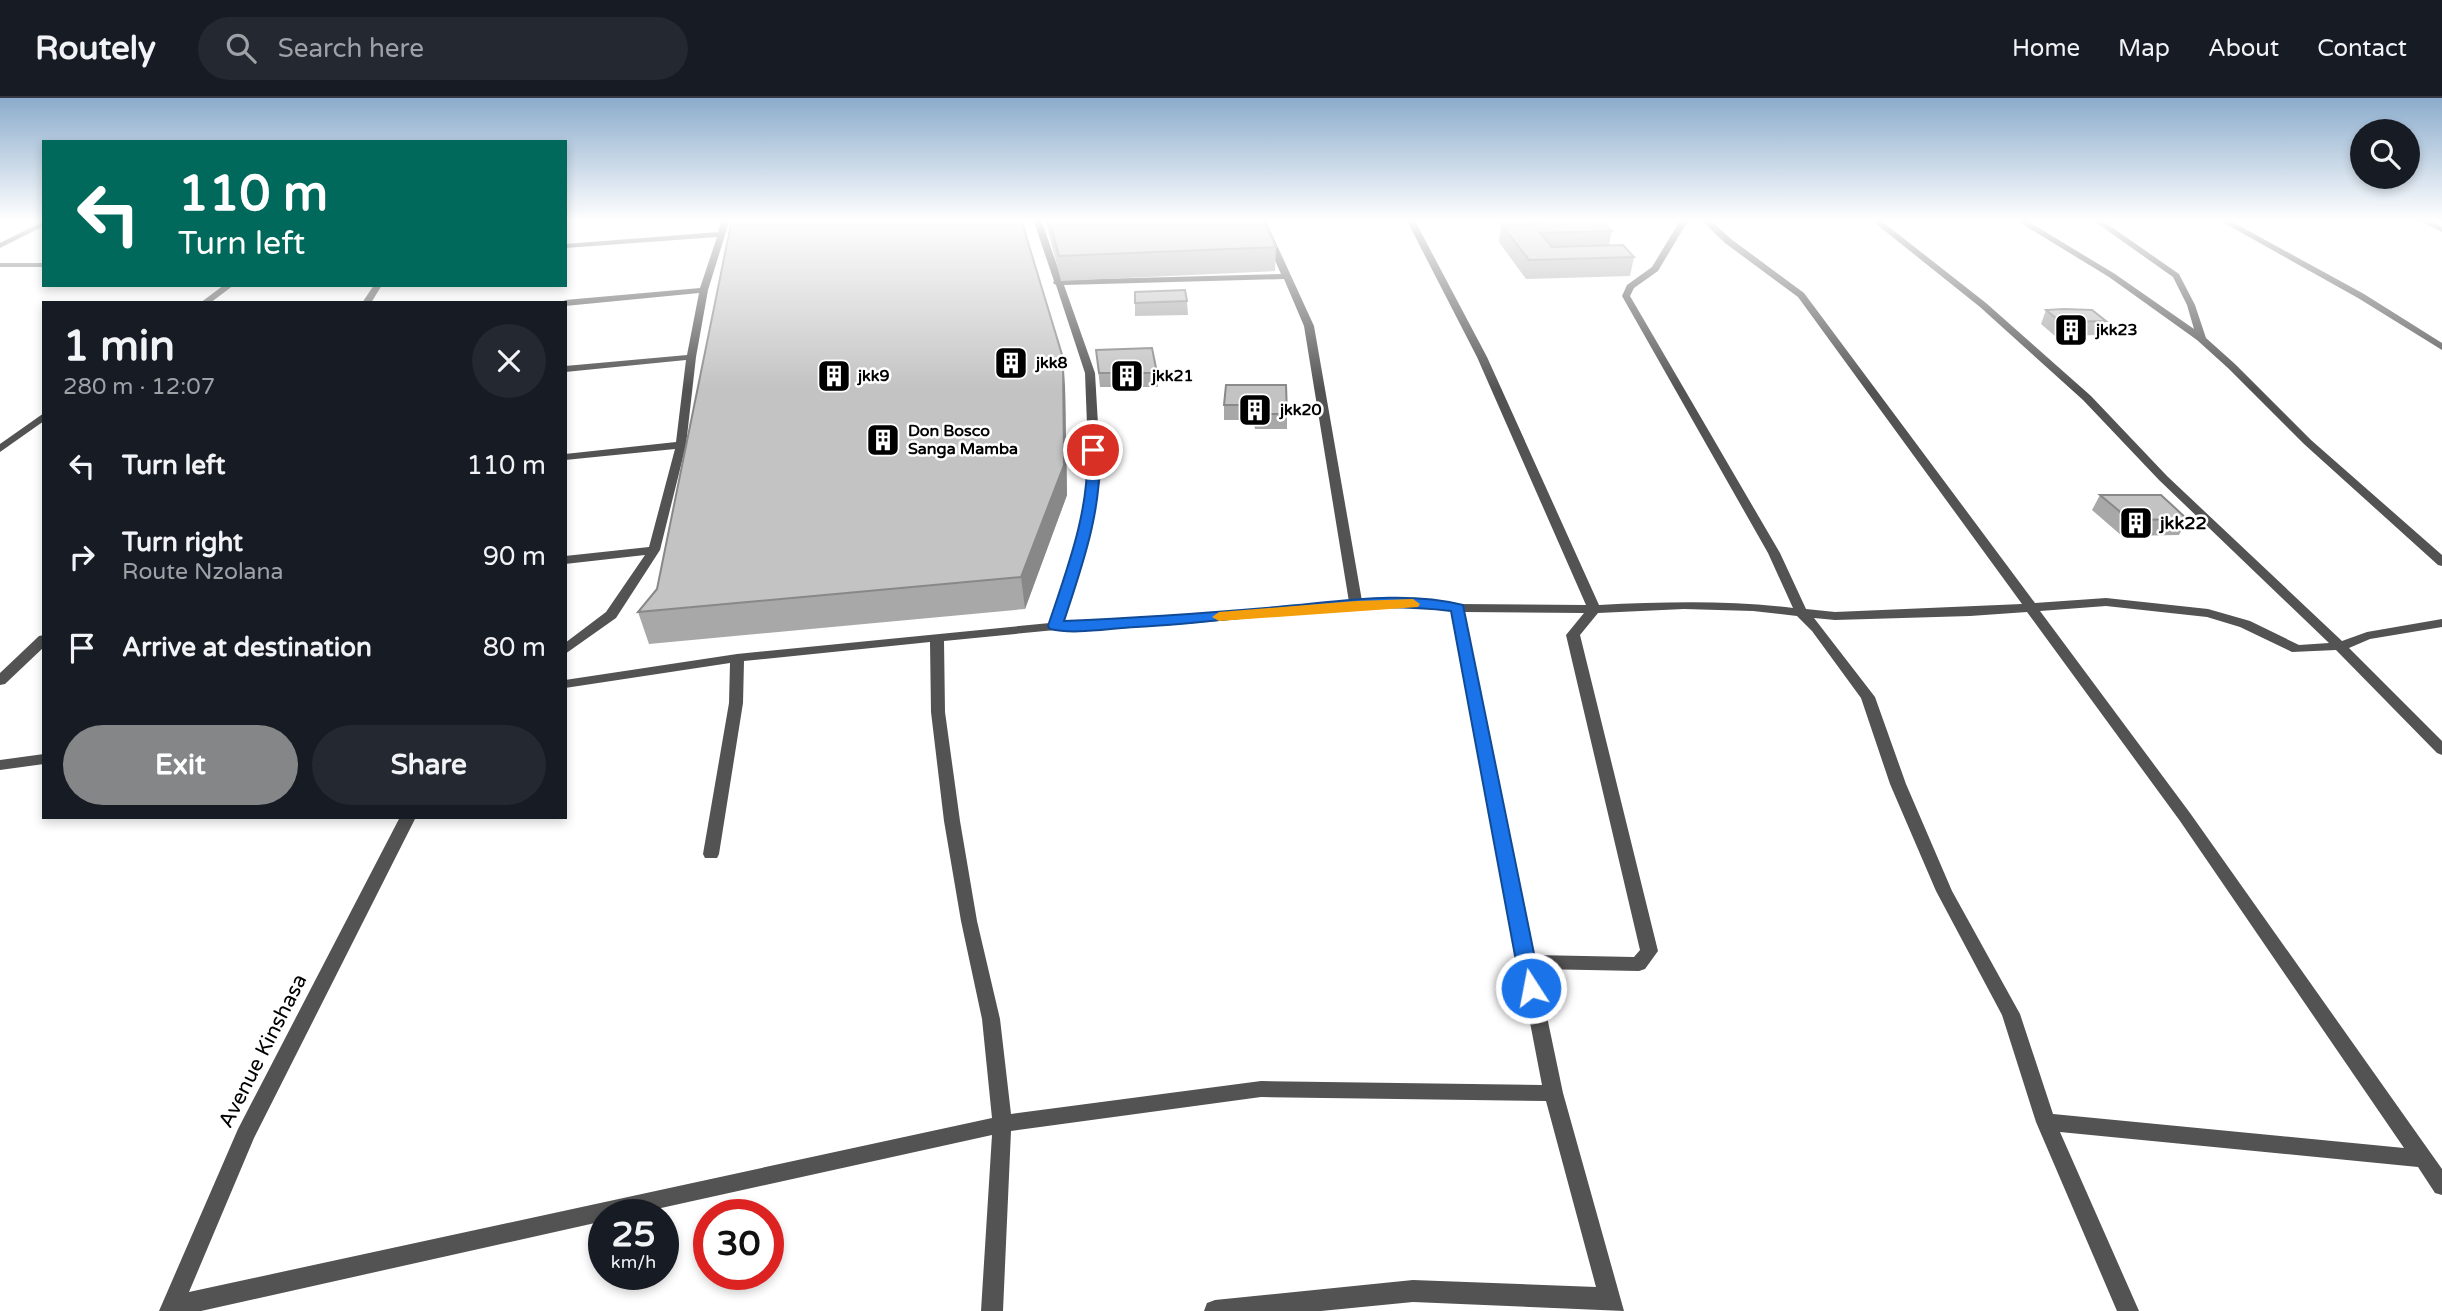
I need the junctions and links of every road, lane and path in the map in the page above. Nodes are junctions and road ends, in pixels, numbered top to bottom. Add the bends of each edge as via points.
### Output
1 (709, 276) edge
2 (1055, 276) edge
3 (1285, 276) joint
4 (1440, 276) edge
5 (1646, 276) edge
6 (1775, 276) edge
7 (1946, 276) edge
8 (2111, 276) edge
9 (2175, 276) edge
10 (2324, 276) edge
11 (1057, 283) junction
12 (227, 287) edge
13 (704, 290) junction
14 (207, 301) edge
15 (567, 303) edge
16 (2202, 340) junction
17 (2442, 347) edge
18 (691, 357) junction
19 (567, 369) edge
20 (42, 418) edge
21 (681, 444) junction
22 (0, 449) edge
23 (567, 457) edge
24 (654, 550) junction
25 (567, 560) edge
26 (2442, 562) edge
27 (1356, 605) junction
28 (2032, 606) junction
29 (1457, 608) junction
30 (1594, 609) junction
31 (1801, 612) junction
32 (2442, 623) edge
33 (1055, 626) junction
34 (937, 639) junction
35 (42, 641) edge
36 (2341, 646) junction
37 (567, 648) edge
38 (737, 658) junction
39 (0, 681) edge
40 (567, 684) edge
41 (2442, 750) edge
42 (42, 759) edge
43 (0, 765) edge
44 (407, 819) edge
45 (711, 854) dead end
46 (1526, 962) junction
47 (1553, 1093) junction
48 (2046, 1122) junction
49 (1002, 1124) junction
50 (2423, 1159) junction
51 (2442, 1185) edge
52 (1611, 1305) edge
53 (170, 1309) edge
54 (992, 1311) edge
55 (1215, 1311) edge
56 (2128, 1311) edge

1 - 13 street
2 - 11 street
3 - 11 street
3 - 27 street via 1309,326 1317,363
4 - 30 street via 1482,357
5 - 31 street via 1626,296 1774,553
6 - 28 street via 1801,295
7 - 36 street via 2087,398 2163,478
8 - 16 street
9 - 16 street
10 - 17 street
11 - 33 street via 1090,373 1095,476 1079,554
12 - 14 street
13 - 15 street
13 - 18 street
16 - 26 street via 2320,454 2399,519
18 - 19 street
18 - 21 street
20 - 22 street
21 - 23 street
21 - 24 street
24 - 25 street
24 - 37 street via 611,615
27 - 29 street via 1422,603
27 - 33 street
28 - 31 street via 1970,612
28 - 36 street via 2106,602 2208,613 2245,624 2297,649
28 - 50 street
29 - 30 street
29 - 46 street
30 - 31 street via 1698,606
30 - 46 street via 1573,635 1649,951 1639,964
31 - 48 street via 1868,697 1898,784 1944,891 2011,1014
32 - 36 street via 2367,636
33 - 34 street
34 - 38 street
34 - 49 street via 938,712 952,821 991,1019
35 - 39 street
36 - 41 street
38 - 40 street
38 - 45 street via 736,703
42 - 43 street
44 - 53 street, Avenue Kinshasa via 245,1135
46 - 47 street
47 - 49 street via 1261,1089
47 - 52 street
48 - 50 street
48 - 56 street
49 - 53 street
49 - 54 street
50 - 51 street
52 - 55 street via 1413,1291

